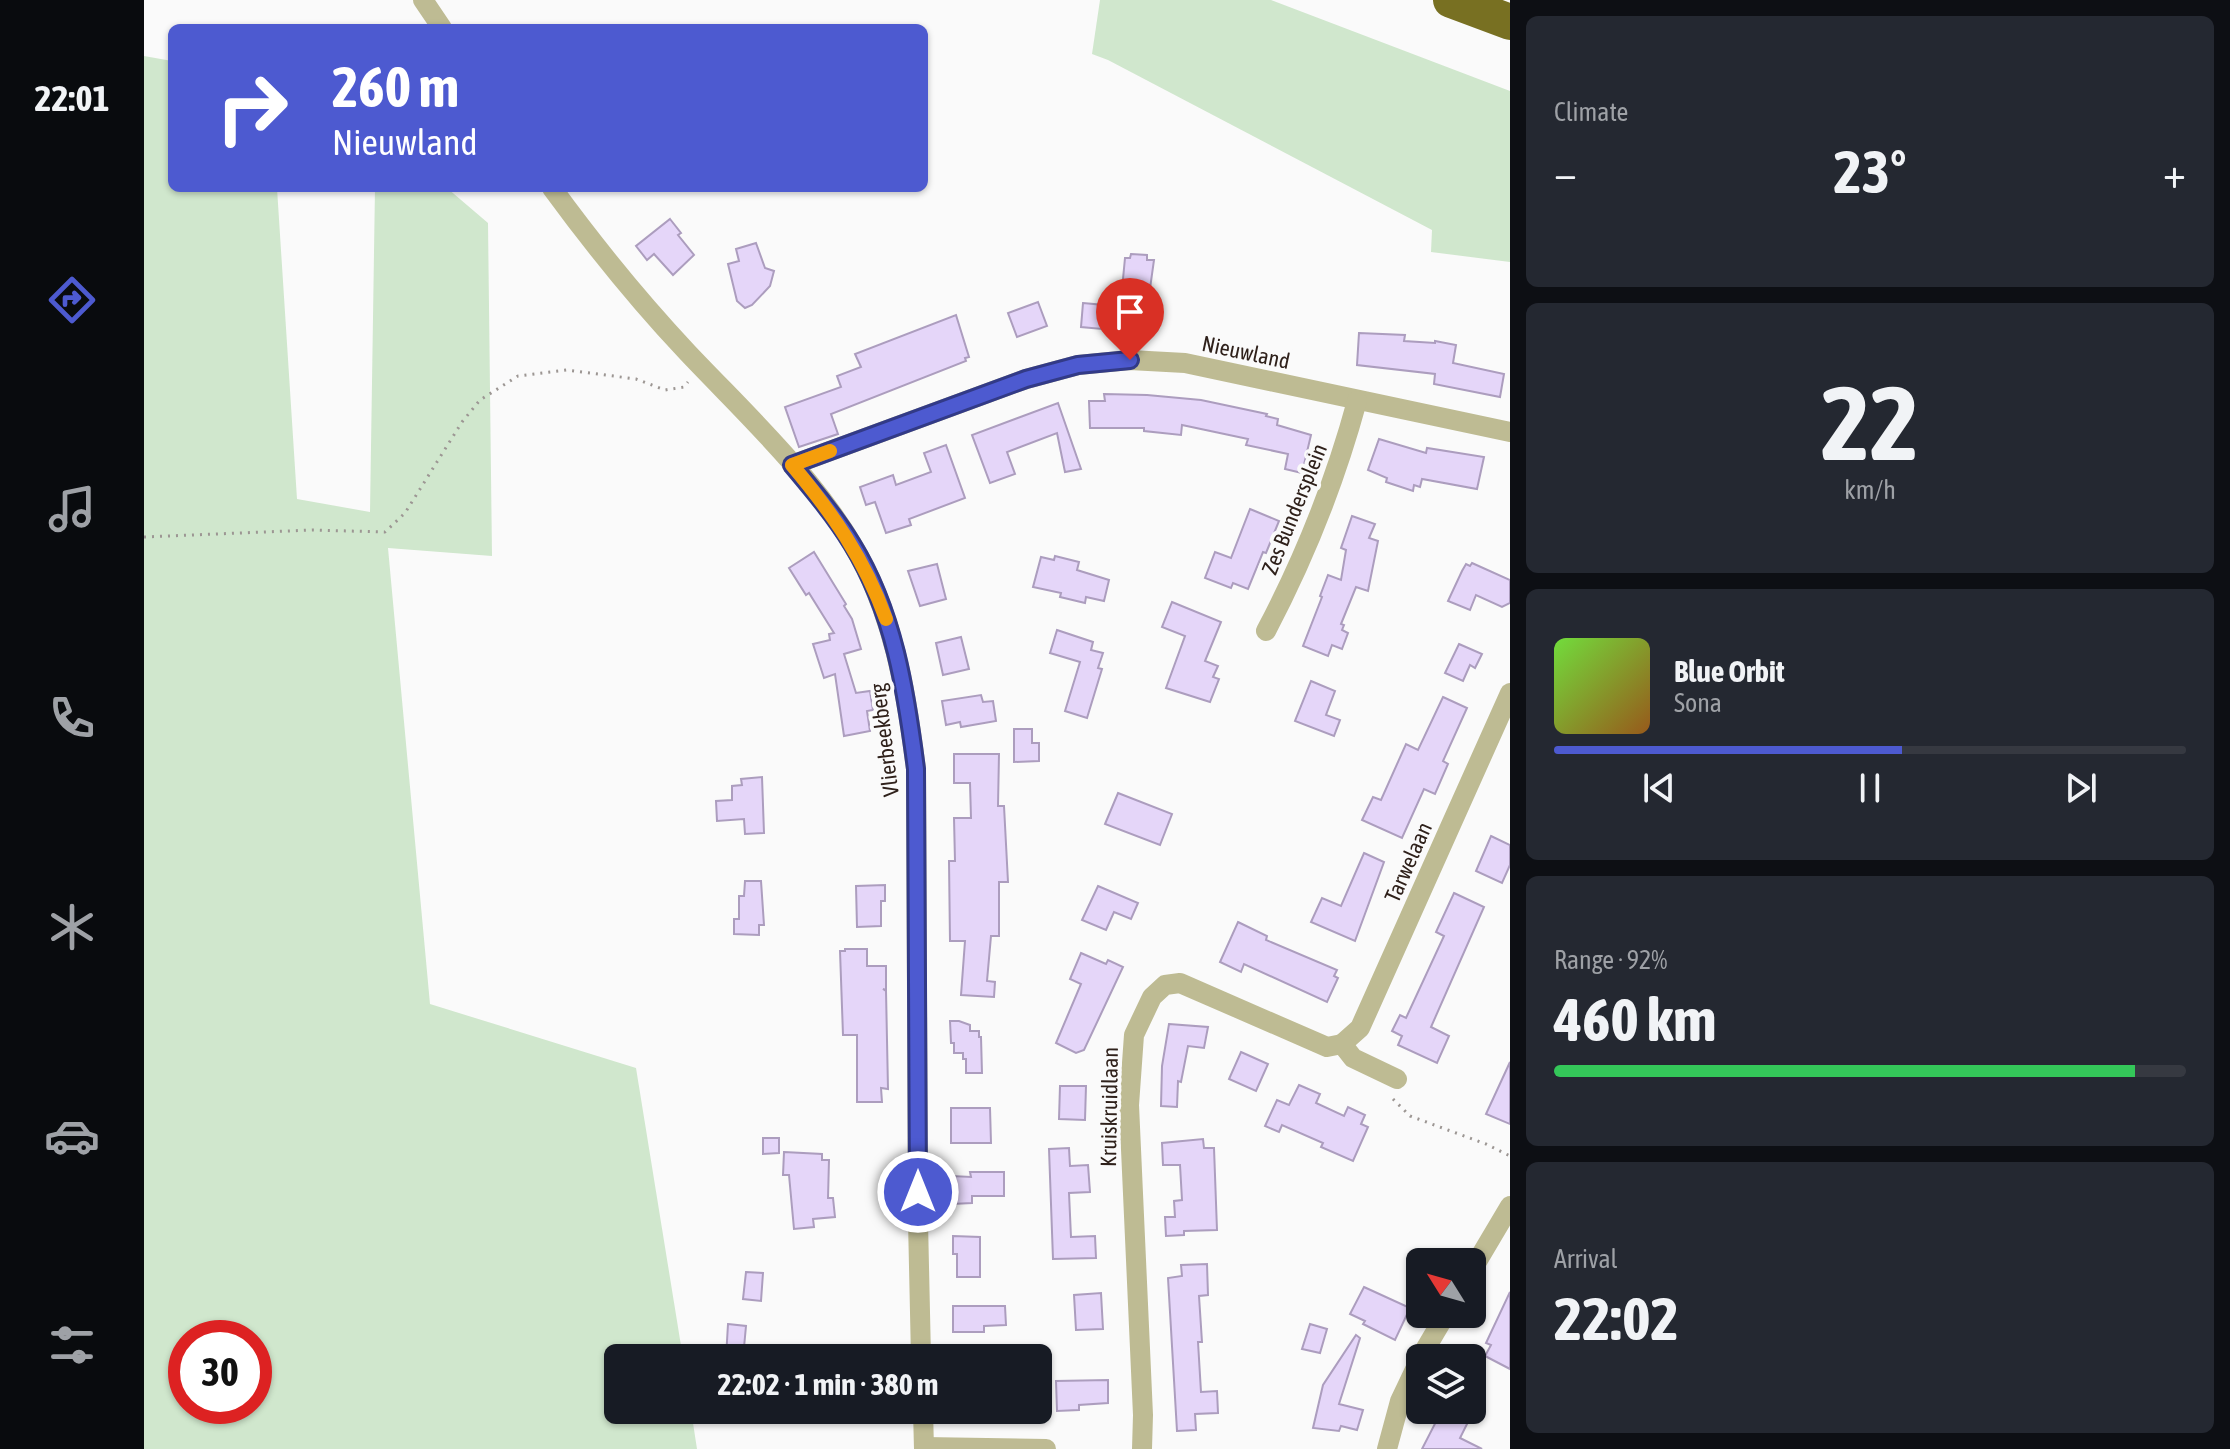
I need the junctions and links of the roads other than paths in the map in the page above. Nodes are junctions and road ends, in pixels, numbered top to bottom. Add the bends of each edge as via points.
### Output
1 (423, 0) edge
2 (1451, 0) edge
3 (1510, 22) edge
4 (439, 24) edge
5 (555, 192) edge
6 (1357, 401) junction
7 (1510, 432) edge
8 (792, 465) junction
9 (1266, 631) dead end
10 (1510, 693) edge
11 (1342, 1044) junction
12 (1397, 1079) road end
13 (1510, 1206) edge
14 (1485, 1248) edge
15 (921, 1344) edge
16 (1406, 1388) edge
17 (923, 1424) edge
18 (924, 1448) edge
19 (1046, 1449) edge
20 (1142, 1449) edge
21 (1387, 1449) edge

1 - 4 street
2 - 3 highway
5 - 8 street, Vlierbeekberg
6 - 7 street, Nieuwland
6 - 8 street, Nieuwland via 1185,363 1130,360 1078,365
6 - 9 street, Zes Bundersplein via 1323,510
8 - 15 street, Vlierbeekberg via 852,544 874,585 894,639 908,704 916,769
10 - 11 street, Tarwelaan via 1360,1028
11 - 12 street, Kruiskruidlaan via 1353,1058
11 - 20 street, Kruiskruidlaan via 1327,1047 1180,983 1165,985 1152,997 1134,1035 1129,1105
13 - 14 street
16 - 21 street
17 - 18 street
18 - 19 street

